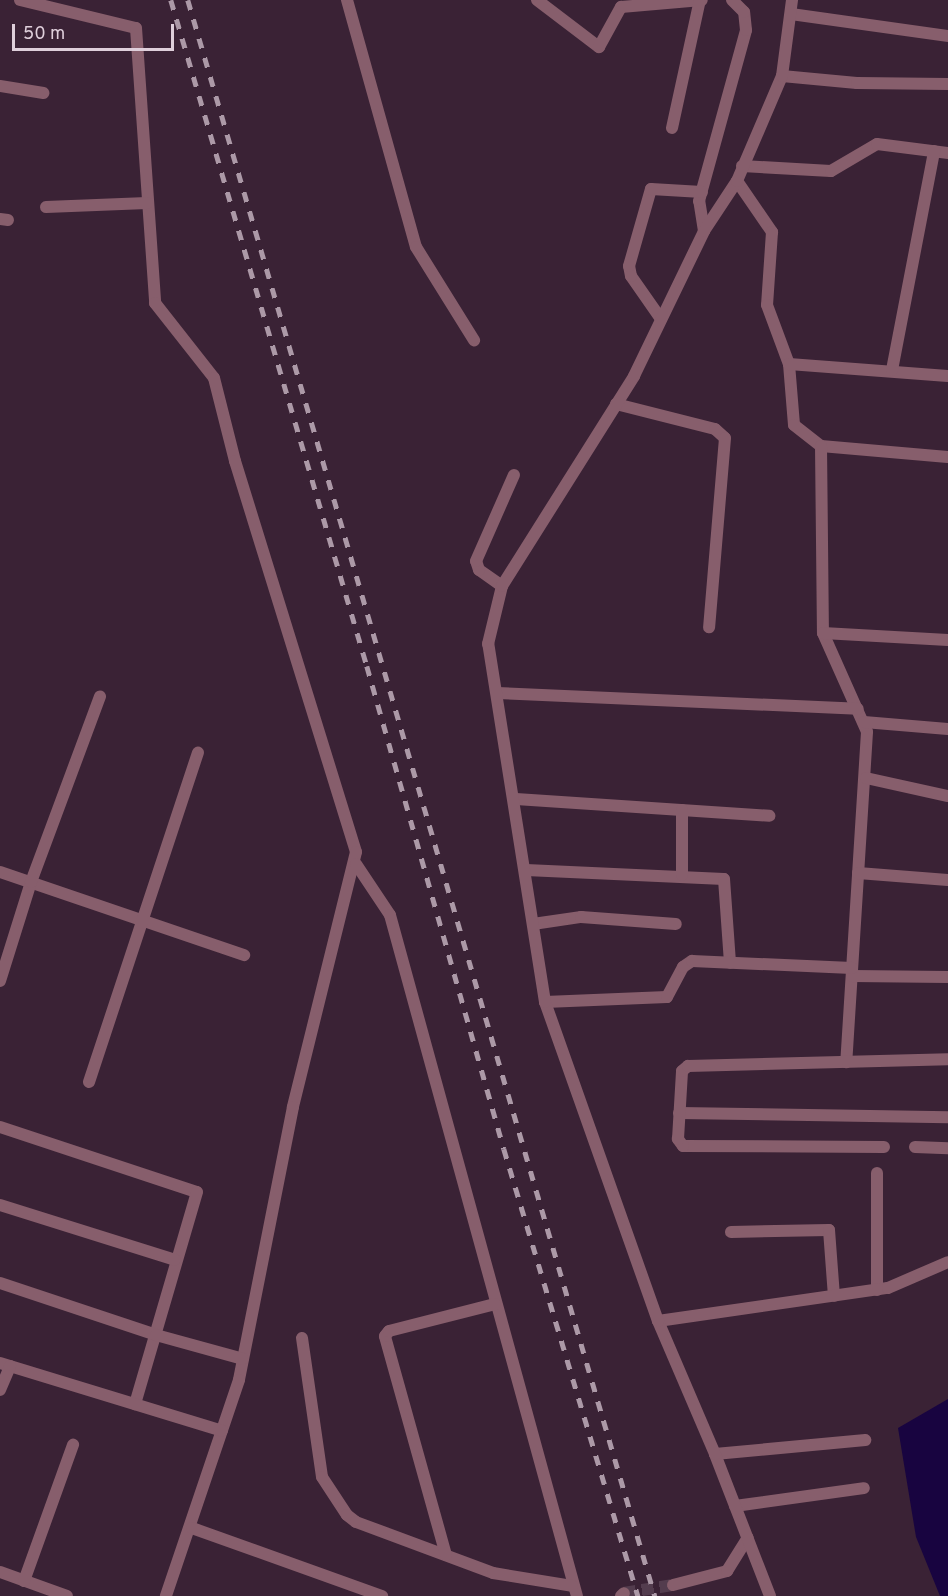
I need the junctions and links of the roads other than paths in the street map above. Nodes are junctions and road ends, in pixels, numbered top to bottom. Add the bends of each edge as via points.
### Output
1 (20, 0) edge
2 (347, 0) edge
3 (537, 0) edge
4 (701, 0) edge
5 (732, 0) edge
6 (792, 0) edge
7 (791, 14) junction
8 (948, 36) edge
9 (782, 76) junction
10 (948, 84) edge
11 (0, 86) edge
12 (43, 93) dead end
13 (672, 128) dead end
14 (934, 151) junction
15 (948, 153) edge
16 (742, 166) junction
17 (737, 181) junction
18 (702, 192) junction
19 (147, 203) junction
20 (46, 207) dead end
21 (704, 231) junction
22 (661, 320) junction
23 (474, 340) dead end
24 (789, 364) junction
25 (892, 370) junction
26 (948, 376) edge
27 (616, 404) junction
28 (821, 446) junction
29 (948, 457) edge
30 (514, 475) dead end
31 (502, 586) junction
32 (709, 627) dead end
33 (823, 633) junction
34 (948, 640) edge
35 (497, 693) junction
36 (100, 696) dead end
37 (858, 709) junction
38 (864, 722) junction
39 (948, 729) edge
40 (198, 753) dead end
41 (866, 778) junction
42 (948, 796) edge
43 (516, 799) junction
44 (682, 810) junction
45 (769, 816) dead end
46 (356, 864) junction
47 (526, 870) junction
48 (0, 872) edge
49 (858, 873) junction
50 (682, 875) junction
51 (948, 880) edge
52 (31, 882) junction
53 (145, 921) junction
54 (534, 924) junction
55 (676, 924) dead end
56 (244, 955) dead end
57 (730, 963) junction
58 (852, 972) junction
59 (948, 977) edge
60 (0, 981) edge
61 (545, 1002) junction
62 (948, 1059) edge
63 (846, 1062) junction
64 (89, 1082) dead end
65 (679, 1113) junction
66 (948, 1117) edge
67 (0, 1127) edge
68 (884, 1147) dead end
69 (915, 1147) dead end
70 (948, 1148) edge
71 (877, 1173) dead end
72 (0, 1205) edge
73 (731, 1232) dead end
74 (175, 1260) junction
75 (948, 1262) edge
76 (0, 1283) edge
77 (877, 1290) junction
78 (834, 1296) junction
79 (495, 1304) junction
80 (658, 1321) junction
81 (156, 1335) junction
82 (302, 1338) dead end
83 (243, 1359) junction
84 (5, 1365) edge
85 (0, 1390) edge
86 (135, 1404) junction
87 (222, 1431) junction
88 (865, 1440) dead end
89 (73, 1445) dead end
90 (715, 1454) junction
91 (864, 1488) dead end
92 (735, 1506) junction
93 (192, 1528) junction
94 (748, 1538) junction
95 (446, 1555) junction
96 (0, 1572) edge
97 (24, 1581) junction
98 (673, 1585) tunnel mouth
99 (574, 1591) edge
100 (68, 1596) edge
101 (166, 1596) edge
102 (382, 1596) edge
103 (770, 1596) edge

1 - 19 street via 136,28
2 - 23 street via 416,247
3 - 4 street via 599,47 621,6
4 - 13 street
5 - 18 street via 744,12 746,30
6 - 7 street
7 - 8 street
7 - 9 street
9 - 10 street via 857,83
9 - 16 street
11 - 12 street
14 - 15 street
14 - 16 street via 877,144 835,170 824,172
14 - 25 street
16 - 17 street
17 - 21 street
17 - 24 street via 772,232 767,305
18 - 21 street via 699,212
18 - 22 street via 651,189 629,266 631,276
19 - 20 street
19 - 46 street via 155,303 214,378 236,461 354,839
21 - 22 street
22 - 27 street
24 - 25 street
24 - 28 street via 794,425
25 - 26 street
27 - 31 street
27 - 32 street via 715,429 725,438
28 - 29 street
28 - 33 street
30 - 31 street via 476,561 479,570
31 - 35 street via 488,644
33 - 34 street
33 - 37 street
35 - 37 street
35 - 43 street
36 - 52 street
37 - 38 street
38 - 39 street
38 - 41 street
40 - 53 street
41 - 42 street
41 - 49 street
43 - 44 street
43 - 47 street
44 - 45 street
44 - 50 street
46 - 79 street via 390,915
46 - 83 street via 295,1100
47 - 50 street
47 - 54 street
48 - 52 street
49 - 51 street
49 - 58 street
50 - 57 street via 719,877 727,884
52 - 53 street
52 - 60 street
53 - 56 street
53 - 64 street
54 - 55 street via 581,917
54 - 61 street
57 - 58 street
57 - 61 street via 686,963 667,997
58 - 59 street
58 - 63 street
61 - 80 street
62 - 63 street
63 - 65 street via 688,1066 682,1071
65 - 66 street
65 - 68 street via 678,1139 683,1146
67 - 74 street via 192,1188 197,1192 196,1200
69 - 70 street
71 - 77 street
72 - 74 street
73 - 78 street via 828,1230
74 - 81 street
75 - 77 street
76 - 81 street
77 - 78 street
78 - 80 street
79 - 95 street via 389,1331 385,1336
79 - 99 street
80 - 90 street
81 - 83 street
81 - 86 street
82 - 95 street via 326,1485 356,1522
83 - 87 street
84 - 85 street
84 - 86 street
86 - 87 street
87 - 93 street
88 - 90 street
89 - 97 street
90 - 92 street
91 - 92 street
92 - 94 street
93 - 101 street
93 - 102 street
94 - 98 street via 727,1570
94 - 103 street
95 - 99 street via 493,1573
96 - 97 street
97 - 100 street

